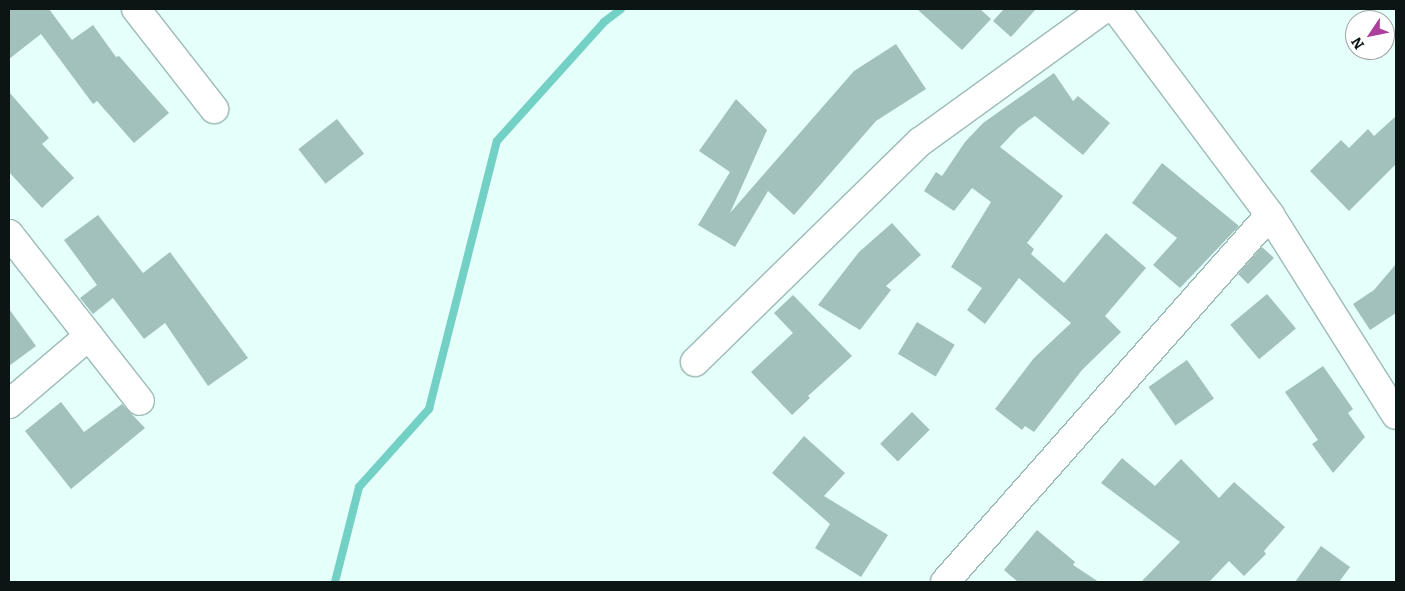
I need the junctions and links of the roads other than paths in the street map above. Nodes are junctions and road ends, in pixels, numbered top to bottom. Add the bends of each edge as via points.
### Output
1 (136, 9) edge
2 (1104, 9) edge
3 (1116, 9) edge
4 (214, 109) dead end
5 (1270, 215) junction
6 (9, 234) edge
7 (89, 336) junction
8 (696, 362) dead end
9 (140, 400) dead end
10 (9, 404) edge
11 (1396, 415) edge
12 (945, 582) edge

1 - 4 street
2 - 8 street via 920,142
3 - 5 street
5 - 11 street
5 - 12 street
6 - 7 street
7 - 9 street
7 - 10 street

